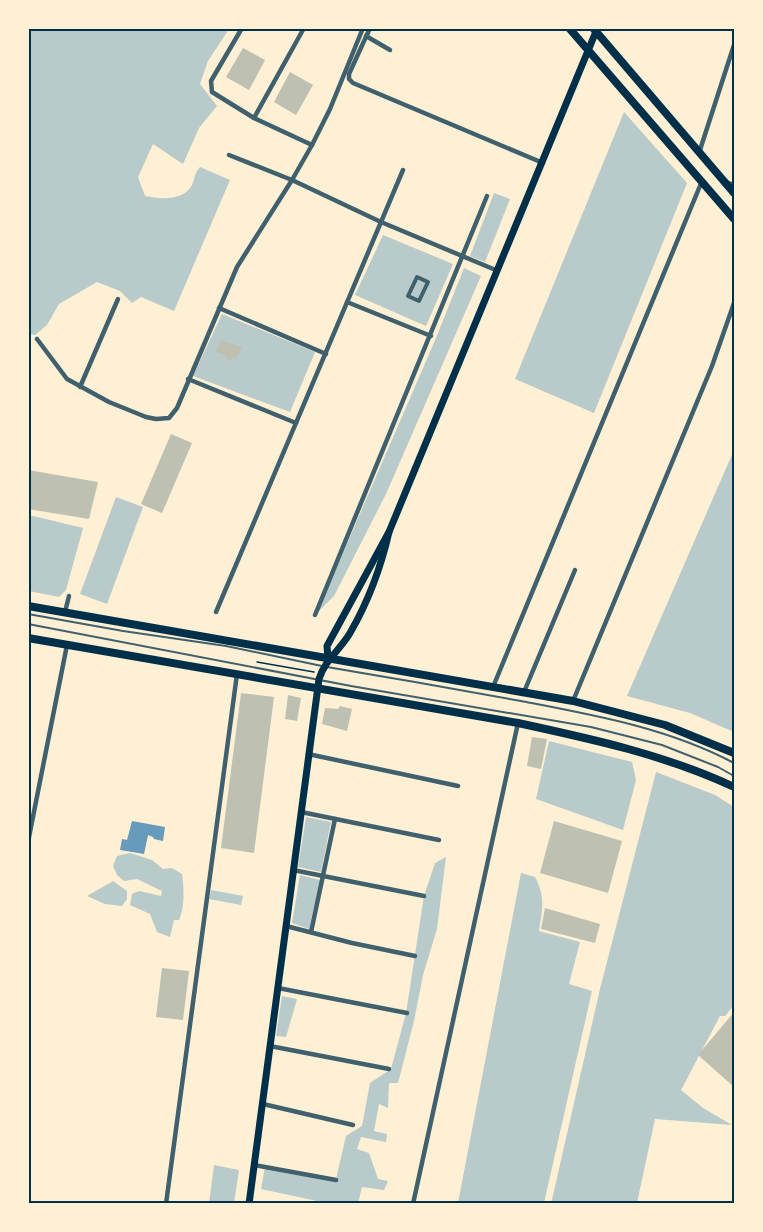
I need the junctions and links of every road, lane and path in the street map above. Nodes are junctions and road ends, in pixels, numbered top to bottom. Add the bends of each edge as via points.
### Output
1 (242, 28) edge
2 (304, 28) edge
3 (363, 28) edge
4 (370, 28) edge
5 (569, 28) edge
6 (595, 30) edge
7 (366, 36) junction
8 (735, 45) edge
9 (587, 49) junction
10 (390, 50) dead end
11 (254, 118) junction
12 (312, 145) junction
13 (699, 153) junction
14 (229, 155) dead end
15 (543, 163) junction
16 (403, 170) dead end
17 (292, 180) junction
18 (702, 181) junction
19 (725, 183) junction
20 (735, 185) edge
21 (735, 193) edge
22 (487, 196) dead end
23 (735, 219) edge
24 (381, 222) junction
25 (463, 256) junction
26 (498, 271) junction
27 (408, 296) joint
28 (118, 299) dead end
29 (347, 302) junction
30 (735, 303) edge
31 (219, 308) junction
32 (431, 336) junction
33 (37, 339) dead end
34 (326, 354) junction
35 (188, 379) junction
36 (80, 387) junction
37 (296, 423) junction
38 (389, 532) junction
39 (575, 570) dead end
40 (69, 596) dead end
41 (28, 606) edge
42 (65, 612) junction
43 (216, 612) dead end
44 (28, 614) edge
45 (315, 615) dead end
46 (28, 624) edge
47 (28, 638) edge
48 (67, 645) junction
49 (326, 663) junction
50 (237, 674) junction
51 (319, 679) junction
52 (493, 687) junction
53 (317, 689) junction
54 (524, 692) junction
55 (573, 701) junction
56 (518, 723) junction
57 (735, 753) edge
58 (308, 754) junction
59 (735, 763) edge
60 (735, 776) edge
61 (458, 786) dead end
62 (735, 787) edge
63 (301, 812) junction
64 (335, 819) junction
65 (440, 840) dead end
66 (28, 842) edge
67 (293, 870) junction
68 (322, 876) junction
69 (424, 896) dead end
70 (286, 927) junction
71 (311, 932) junction
72 (415, 956) dead end
73 (278, 988) junction
74 (407, 1014) dead end
75 (270, 1046) junction
76 (388, 1069) dead end
77 (263, 1104) junction
78 (353, 1125) dead end
79 (254, 1165) junction
80 (336, 1180) dead end
81 (166, 1203) edge
82 (249, 1203) edge
83 (413, 1203) edge

1 - 11 street via 211,85 216,96
2 - 11 street
3 - 12 street
4 - 7 street
5 - 9 main road
6 - 9 main road
6 - 13 main road
7 - 10 street
7 - 15 street via 349,79 353,83
8 - 13 street
9 - 15 main road
9 - 18 main road
11 - 12 street
12 - 17 street
13 - 19 main road
14 - 17 street
15 - 26 main road
16 - 24 street
17 - 24 street
17 - 31 street via 237,267
18 - 23 main road
18 - 52 street
19 - 20 street
19 - 21 main road
22 - 25 street
24 - 25 street
24 - 29 street
25 - 26 street
25 - 32 street
26 - 38 main road
27 - 27 street via 419,300 428,282 417,277
28 - 36 street
29 - 32 street
29 - 34 street
30 - 55 street
31 - 34 street
31 - 35 street
32 - 45 street
33 - 36 street via 67,379
34 - 37 street
35 - 36 street via 172,415 162,419 146,417
35 - 37 street
37 - 43 street
38 - 49 main road via 327,646
38 - 49 main road via 383,557 354,626
39 - 54 street
40 - 42 street
41 - 42 highway
42 - 49 highway
44 - 49 lane
46 - 51 lane
47 - 48 highway
48 - 50 highway
48 - 66 street
49 - 51 main road
49 - 52 highway
49 - 59 lane via 627,722
50 - 53 highway
50 - 81 street
51 - 53 main road
51 - 60 lane via 591,727 662,745
52 - 54 highway
53 - 56 highway
53 - 58 main road
54 - 55 highway
55 - 57 highway via 665,725
56 - 62 highway via 650,754
56 - 83 street
58 - 61 street
58 - 63 main road
63 - 64 street
63 - 67 main road
64 - 65 street
64 - 68 street
67 - 68 street
67 - 70 main road
68 - 69 street
68 - 71 street
70 - 71 street
70 - 73 main road
71 - 72 street
73 - 74 street
73 - 75 main road
75 - 76 street
75 - 77 main road
77 - 78 street
77 - 79 main road
79 - 80 street
79 - 82 main road

